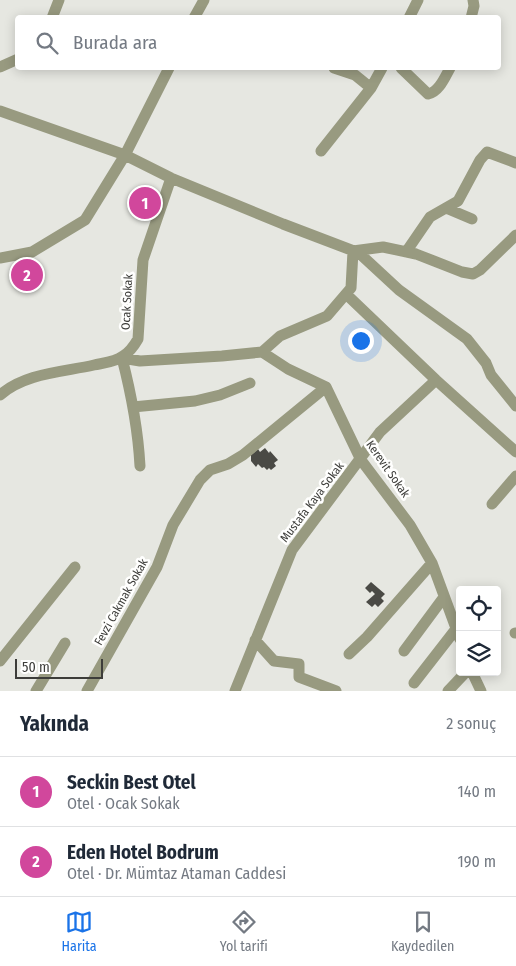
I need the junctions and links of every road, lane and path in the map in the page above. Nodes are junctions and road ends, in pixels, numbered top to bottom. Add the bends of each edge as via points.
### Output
1 (59, 0) edge
2 (204, 0) edge
3 (418, 0) edge
4 (473, 0) edge
5 (53, 15) edge
6 (196, 15) edge
7 (410, 15) edge
8 (472, 15) edge
9 (15, 60) edge
10 (0, 67) edge
11 (168, 70) edge
12 (340, 70) edge
13 (381, 70) edge
14 (403, 70) edge
15 (449, 70) edge
16 (371, 88) junction
17 (0, 112) edge
18 (321, 151) dead end
19 (125, 155) junction
20 (516, 163) edge
21 (171, 178) junction
22 (446, 208) junction
23 (472, 218) dead end
24 (516, 235) edge
25 (354, 251) junction
26 (406, 252) junction
27 (0, 258) edge
28 (346, 294) junction
29 (262, 352) junction
30 (122, 358) junction
31 (436, 380) junction
32 (250, 383) dead end
33 (326, 387) junction
34 (0, 395) edge
35 (516, 406) edge
36 (133, 407) junction
37 (516, 452) edge
38 (361, 460) junction
39 (140, 466) dead end
40 (516, 476) edge
41 (492, 504) dead end
42 (432, 563) junction
43 (74, 567) dead end
44 (444, 597) junction
45 (457, 631) edge
46 (456, 636) edge
47 (255, 640) junction
48 (65, 643) dead end
49 (404, 651) dead end
50 (349, 654) dead end
51 (0, 661) edge
52 (462, 676) edge
53 (474, 676) edge
54 (414, 683) dead end
55 (36, 691) edge
56 (87, 691) edge
57 (235, 691) edge
58 (336, 691) edge
59 (448, 691) edge
60 (481, 691) edge

1 - 5 street
2 - 6 street
3 - 7 street
4 - 8 street
9 - 10 street
11 - 19 street
12 - 16 street via 355,75
13 - 16 street
14 - 15 street via 428,94 438,88
16 - 18 street
17 - 19 street
19 - 21 street
19 - 27 street via 85,220 32,252
20 - 22 street via 487,152 458,201
21 - 25 street
21 - 30 street, Ocak Sokak via 143,260 138,339
22 - 23 street
22 - 26 street via 430,217
24 - 26 street via 473,274
25 - 26 street via 383,247
25 - 28 street via 351,288
25 - 35 street via 399,290 467,339
28 - 29 street via 328,316 280,336
28 - 31 street
29 - 30 street via 140,361
29 - 33 street
30 - 34 street via 26,380
30 - 36 street
31 - 37 street
31 - 38 street, Mustafa Kaya Sokak via 380,432
32 - 36 street via 195,401
33 - 38 street, Kerevit Sokak
33 - 56 street, Fevzi Cakmak Sokak via 243,455 210,470 200,480 173,525 157,567
36 - 39 street
38 - 42 street, Kerevit Sokak via 410,525
38 - 47 street, Mustafa Kaya Sokak via 292,550
40 - 41 street
42 - 44 street, Kerevit Sokak
42 - 50 street
43 - 51 street
44 - 45 street, Kerevit Sokak
44 - 49 street
46 - 54 street, Kerevit Sokak
47 - 57 street, Mustafa Kaya Sokak
47 - 58 street via 274,660 299,664 299,677
48 - 55 street
52 - 59 street
53 - 60 street

